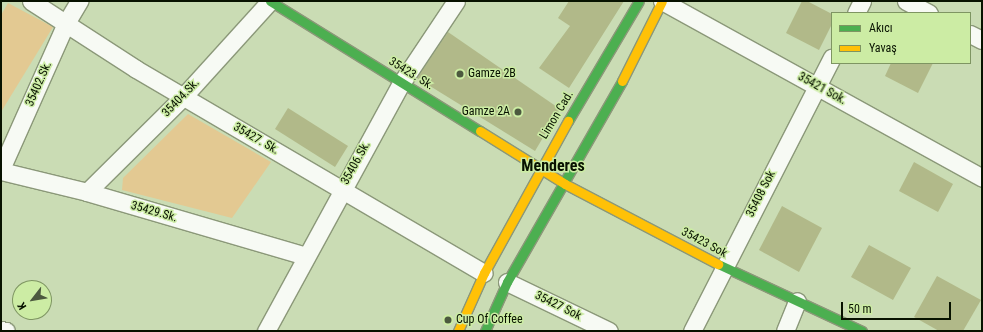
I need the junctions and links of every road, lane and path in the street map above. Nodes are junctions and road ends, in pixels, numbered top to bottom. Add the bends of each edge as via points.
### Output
1 (31, 1) edge
2 (79, 1) edge
3 (270, 1) edge
4 (456, 1) edge
5 (639, 1) edge
6 (662, 1) edge
7 (862, 1) edge
8 (906, 1) edge
9 (856, 12) edge
10 (927, 12) edge
11 (66, 23) junction
12 (971, 34) edge
13 (982, 40) edge
14 (831, 60) edge
15 (402, 82) junction
16 (817, 86) junction
17 (183, 97) junction
18 (540, 167) junction
19 (1, 170) edge
20 (982, 178) edge
21 (565, 184) junction
22 (342, 190) junction
23 (87, 192) junction
24 (306, 256) junction
25 (724, 267) junction
26 (484, 273) junction
27 (507, 282) junction
28 (798, 301) junction
29 (1, 330) edge
30 (6, 331) edge
31 (266, 331) edge
32 (458, 331) edge
33 (485, 331) edge
34 (609, 331) edge
35 (692, 331) edge
36 (785, 331) edge
37 (862, 331) edge

1 - 11 street, 35427. Sk.
2 - 11 street, 35402.Sk.
3 - 15 street, 35423. Sk.
3 - 17 street, 35404.Sk.
4 - 15 street, 35406.Sk.
5 - 18 street, Limon Cad.
6 - 16 street, 35421 Sok.
6 - 21 street via 633,61
7 - 9 street
8 - 10 street
11 - 17 street, 35427. Sk.
11 - 19 street, 35402.Sk.
12 - 13 street
14 - 16 street, 35408 Sok
15 - 18 street, 35423. Sk.
15 - 22 street, 35406.Sk.
16 - 20 street, 35421 Sok.
16 - 25 street, 35408 Sok
17 - 22 street, 35427. Sk.
17 - 23 street, 35404.Sk.
18 - 21 street, 35423 Sok
18 - 26 street, Limon Cad.
19 - 23 street, 35429.Sk.
21 - 25 street, 35423 Sok
21 - 27 street
22 - 24 street, 35406.Sk.
22 - 26 street, 35427. Sk.
23 - 24 street, 35429.Sk.
24 - 31 street, 35406.Sk.
25 - 28 street, 35423 Sok
25 - 35 street, 35408 Sok
26 - 32 street, Limon Cad.
27 - 33 street
27 - 34 street, 35427 Sok
28 - 36 street
28 - 37 street, 35423 Sok
29 - 30 street

